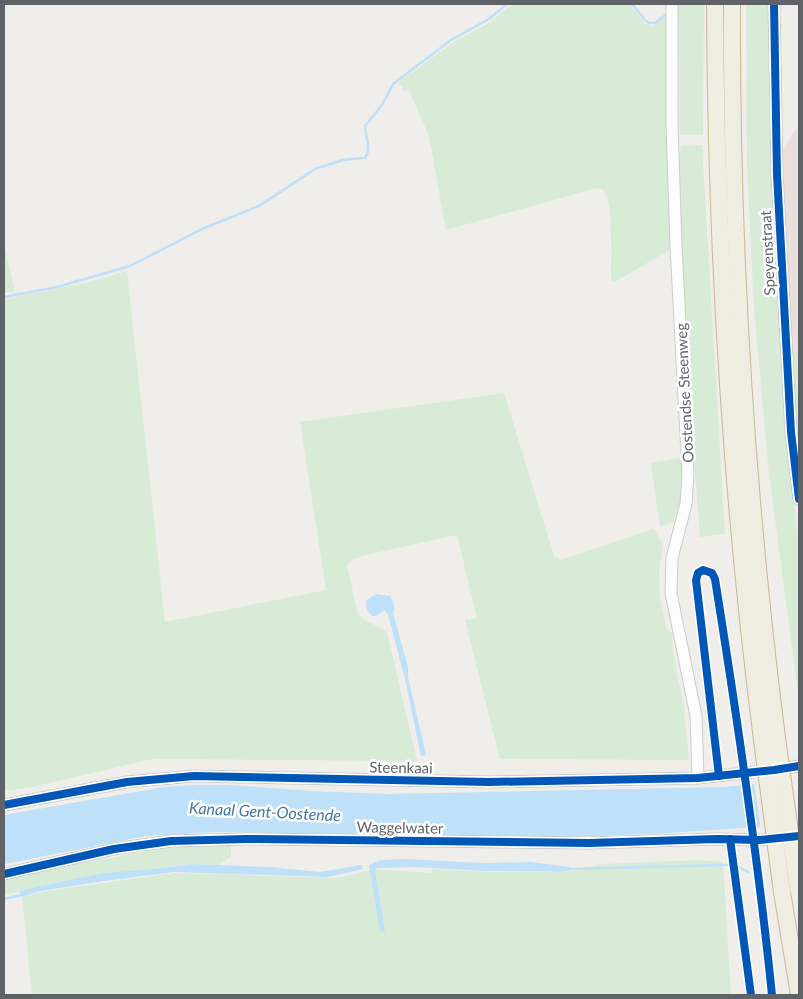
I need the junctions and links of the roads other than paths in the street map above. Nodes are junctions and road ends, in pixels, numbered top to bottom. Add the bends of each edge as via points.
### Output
1 (672, 4) edge
2 (715, 4) edge
3 (732, 4) edge
4 (774, 4) edge
5 (799, 499) edge
6 (769, 739) junction
7 (799, 766) edge
8 (698, 778) junction
9 (4, 805) edge
10 (799, 836) edge
11 (4, 874) edge
12 (793, 892) edge
13 (799, 995) edge

1 - 8 street, Oostendse Steenweg via 676,238 688,474 686,504 672,558 671,593 696,716
2 - 6 highway via 717,166 726,355 741,552
3 - 6 highway via 733,182 738,308
4 - 5 street, Speyenstraat via 777,174 791,432
6 - 12 highway, bridge
7 - 8 street, Steenkaai
8 - 9 street, Steenkaai via 488,782 194,776 126,782
10 - 11 street, Waggelwater via 589,844 246,839 171,841 114,849
12 - 13 highway

